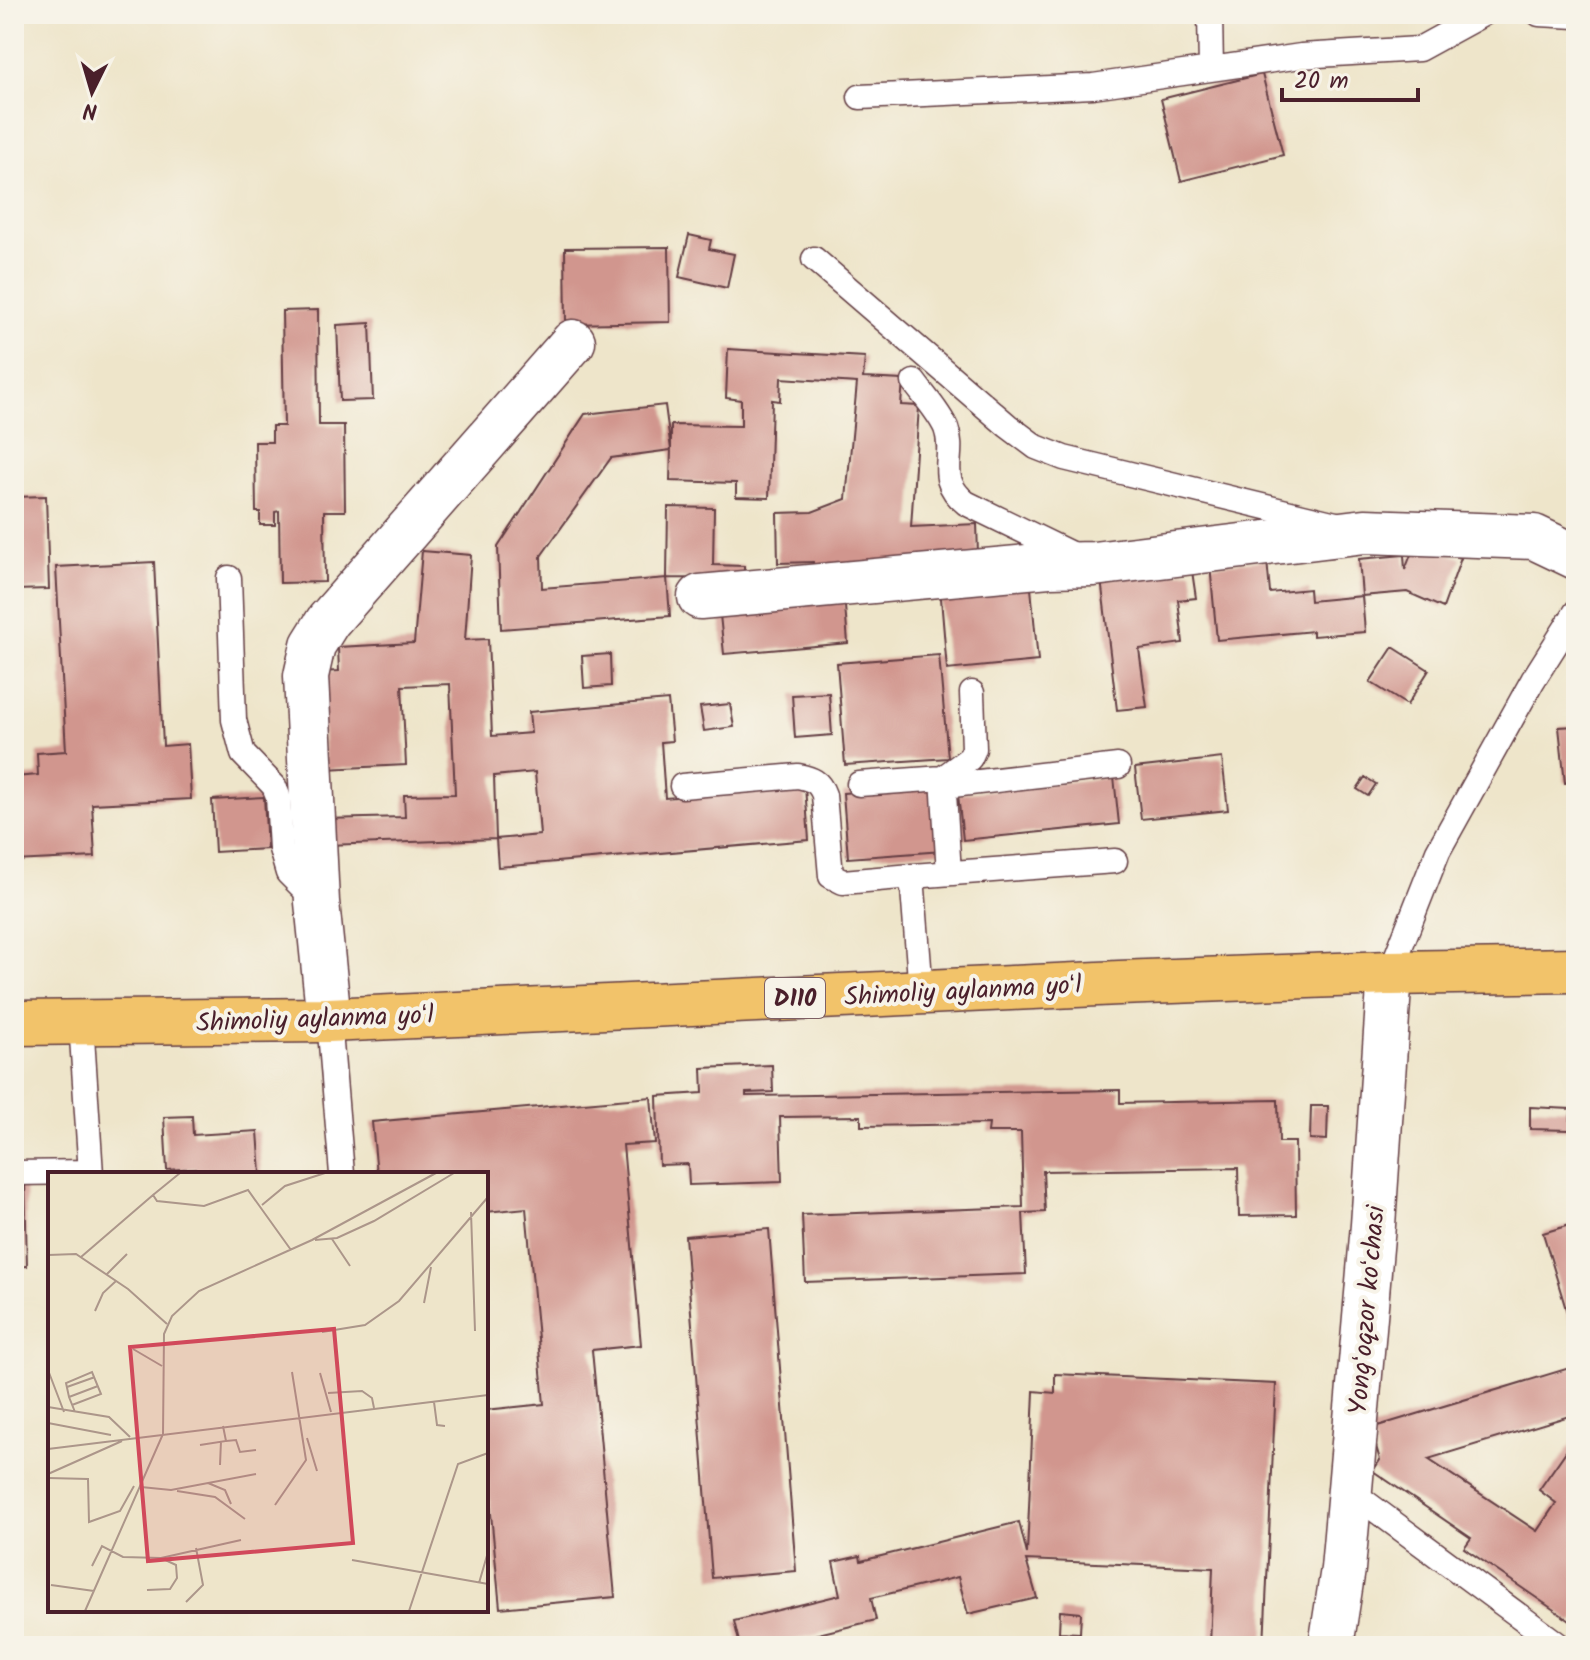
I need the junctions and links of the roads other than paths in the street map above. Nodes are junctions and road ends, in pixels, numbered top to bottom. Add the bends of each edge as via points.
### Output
1 (1210, 14) edge
2 (1483, 14) edge
3 (1539, 14) edge
4 (1576, 16) edge
5 (1211, 69) junction
6 (860, 97) dead end
7 (814, 259) dead end
8 (573, 342) dead end
9 (914, 382) dead end
10 (1365, 531) junction
11 (1576, 557) edge
12 (1094, 564) junction
13 (229, 578) dead end
14 (700, 597) dead end
15 (1576, 612) edge
16 (972, 693) dead end
17 (1118, 766) dead end
18 (944, 782) junction
19 (859, 784) dead end
20 (682, 786) dead end
21 (1115, 861) dead end
22 (949, 873) junction
23 (912, 876) junction
24 (317, 902) junction
25 (1576, 970) edge
26 (1390, 973) junction
27 (921, 992) junction
28 (329, 1020) junction
29 (81, 1022) junction
30 (14, 1023) edge
31 (91, 1172) edge
32 (342, 1172) edge
33 (14, 1173) edge
34 (48, 1173) edge
35 (1350, 1491) junction
36 (1331, 1646) edge
37 (1560, 1646) edge

1 - 5 lane
2 - 5 lane via 1419,49 1301,56
3 - 4 lane
5 - 6 lane via 1093,86
7 - 10 lane via 1036,447
8 - 24 street via 328,621 313,645 306,676
9 - 12 lane via 948,434 948,480 954,494
10 - 11 street via 1534,537
10 - 12 street
12 - 14 street
13 - 24 lane via 237,737 243,754 278,796 288,873
15 - 26 lane via 1438,851
16 - 18 lane via 974,749
17 - 18 lane
18 - 19 lane
18 - 22 lane
20 - 23 lane via 812,779 824,795 831,876 843,882
21 - 22 lane
22 - 23 lane
23 - 27 lane
24 - 28 street
25 - 26 main road, Shimoliy aylanma yoʻl / D110
26 - 27 main road, Shimoliy aylanma yoʻl / D110
26 - 35 street, Yongʻoqzor koʻchasi
27 - 28 main road, Shimoliy aylanma yoʻl / D110
28 - 29 main road, Shimoliy aylanma yoʻl / D110
28 - 32 lane
29 - 30 main road, Shimoliy aylanma yoʻl / D110
29 - 31 lane
33 - 34 lane
35 - 36 street, Yongʻoqzor koʻchasi
35 - 37 lane

